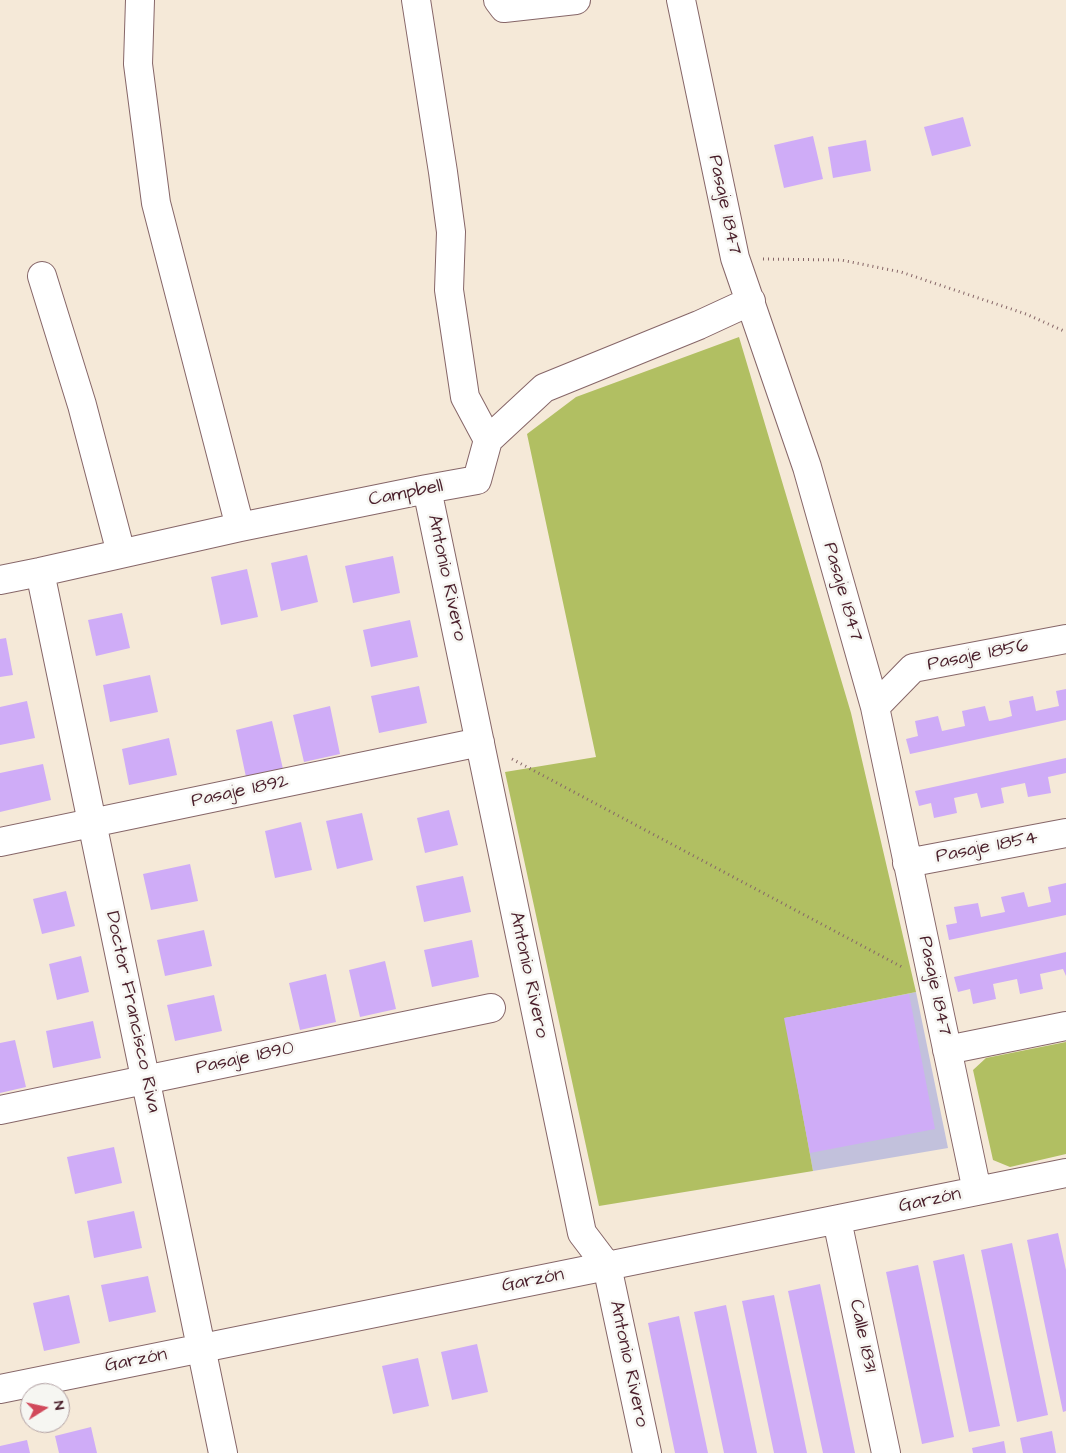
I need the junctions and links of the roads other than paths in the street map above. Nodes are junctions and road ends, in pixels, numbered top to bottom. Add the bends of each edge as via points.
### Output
1 (140, 0) edge
2 (416, 0) edge
3 (498, 0) edge
4 (576, 0) edge
5 (681, 0) edge
6 (42, 276) dead end
7 (751, 301) junction
8 (488, 440) junction
9 (427, 489) junction
10 (240, 526) junction
11 (121, 553) junction
12 (40, 572) junction
13 (0, 580) edge
14 (1066, 639) edge
15 (875, 707) junction
16 (480, 742) junction
17 (93, 823) junction
18 (1066, 833) edge
19 (0, 842) edge
20 (907, 864) junction
21 (491, 1008) dead end
22 (1066, 1026) edge
23 (947, 1050) junction
24 (146, 1080) junction
25 (0, 1110) edge
26 (1066, 1173) edge
27 (977, 1191) junction
28 (837, 1220) junction
29 (607, 1266) junction
30 (202, 1348) junction
31 (0, 1389) edge
32 (223, 1453) edge
33 (647, 1453) edge
34 (886, 1453) edge

1 - 10 street via 138,64 156,203
2 - 8 street via 450,224 449,290 465,397
3 - 4 street via 504,8
5 - 7 street, Pasaje 1847 via 735,258
6 - 11 street via 82,405
7 - 8 street via 544,388
7 - 15 street, Pasaje 1847 via 807,467
8 - 9 street, Campbell via 477,480
9 - 10 street, Campbell
9 - 16 street, Antonio Rivero
10 - 11 street, Campbell
11 - 12 street, Campbell
12 - 13 street, Campbell
12 - 17 street, Doctor Francisco Riva
14 - 15 street, Pasaje 1856 via 914,668
15 - 20 street, Pasaje 1847
16 - 17 street, Pasaje 1892
16 - 29 street, Antonio Rivero via 582,1233
17 - 19 street, Pasaje 1892
17 - 24 street, Doctor Francisco Riva
18 - 20 street, Pasaje 1854
20 - 23 street, Pasaje 1847
21 - 24 street, Pasaje 1890
22 - 23 street
23 - 27 street, Pasaje 1847
24 - 25 street, Pasaje 1890
24 - 30 street, Doctor Francisco Riva
26 - 27 street, Garzón
27 - 28 street, Garzón
28 - 29 street, Garzón
28 - 34 street, Calle 1831
29 - 30 street, Garzón
29 - 33 street, Antonio Rivero
30 - 31 street, Garzón
30 - 32 street, Doctor Francisco Riva

